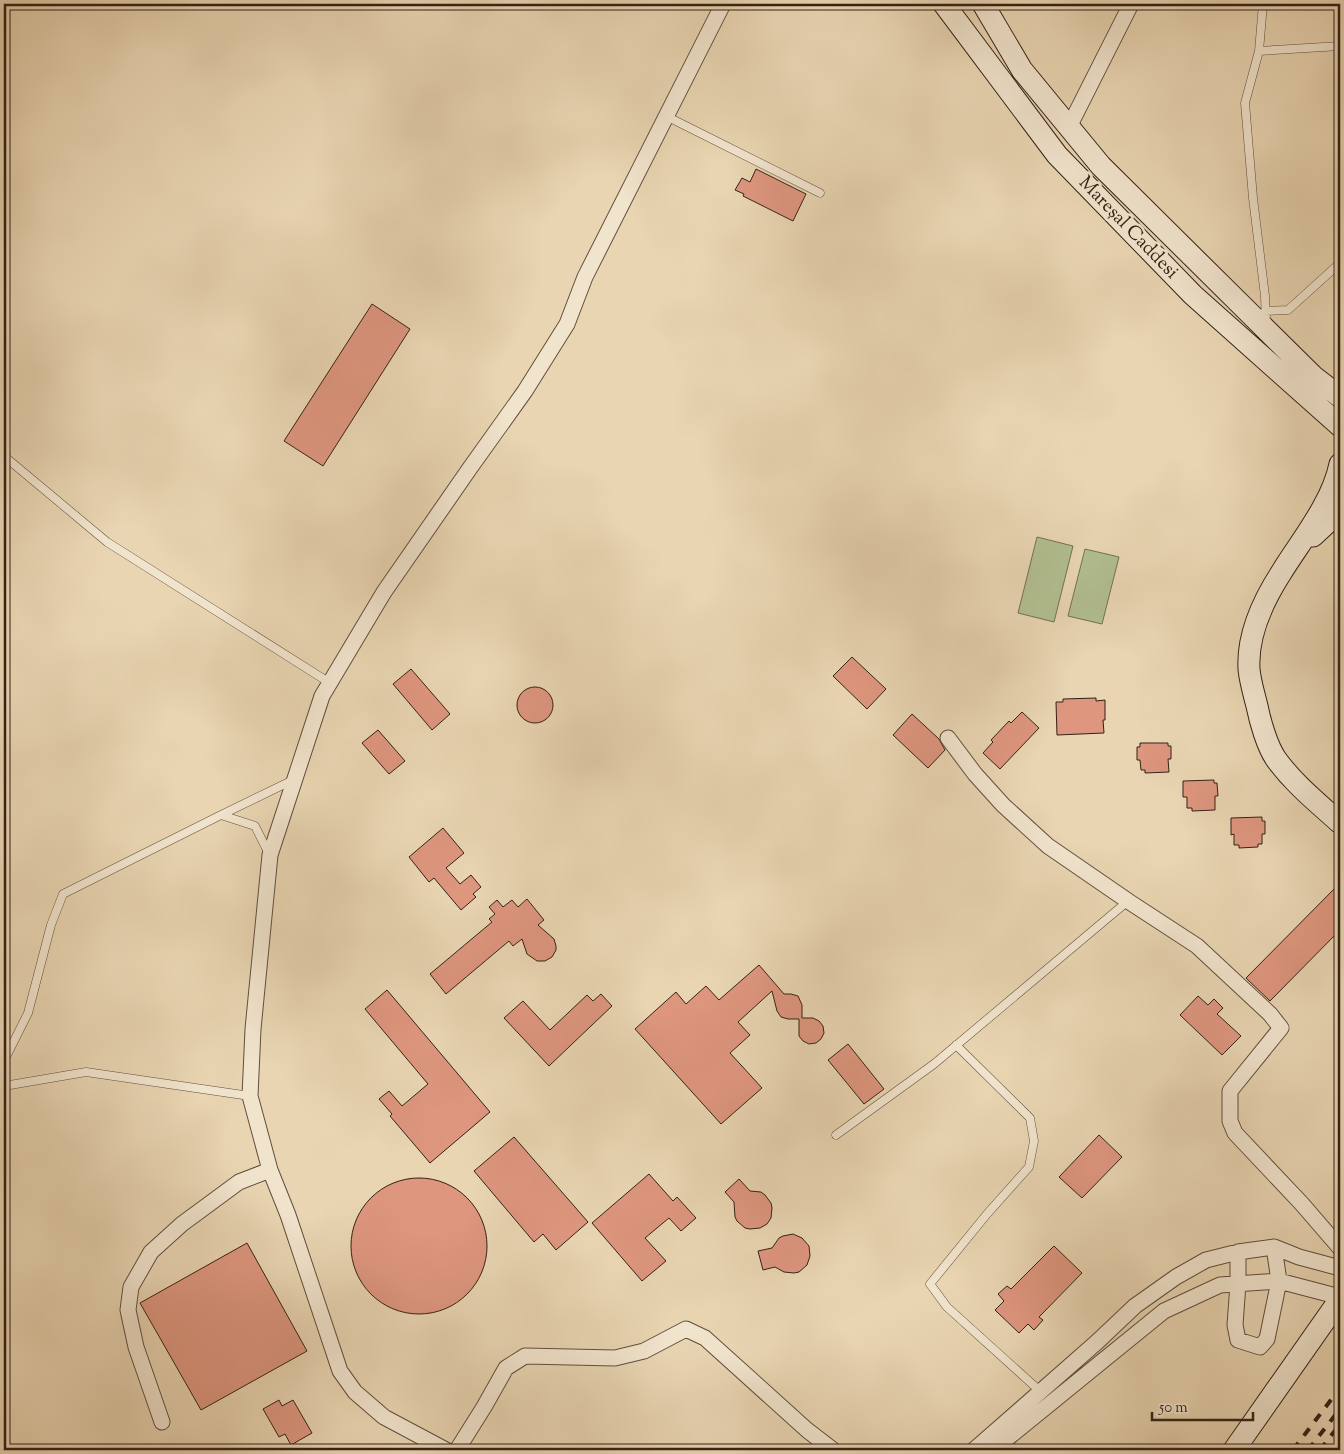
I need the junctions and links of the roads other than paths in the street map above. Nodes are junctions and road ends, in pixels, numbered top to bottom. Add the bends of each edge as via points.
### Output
1 (723, 4) edge
2 (944, 4) edge
3 (983, 4) edge
4 (1131, 4) edge
5 (1263, 4) edge
6 (1340, 46) edge
7 (1259, 51) junction
8 (666, 116) junction
9 (1069, 127) junction
10 (820, 193) dead end
11 (1340, 264) edge
12 (1266, 321) junction
13 (1313, 376) junction
14 (1340, 383) edge
15 (1340, 397) edge
16 (1340, 429) edge
17 (4, 456) edge
18 (1340, 464) edge
19 (1340, 511) edge
20 (1297, 549) junction
21 (330, 683) junction
22 (948, 738) dead end
23 (295, 780) junction
24 (222, 815) junction
25 (1340, 823) edge
26 (270, 855) junction
27 (1128, 901) junction
28 (956, 1045) junction
29 (4, 1061) edge
30 (4, 1086) edge
31 (250, 1096) junction
32 (836, 1135) dead end
33 (270, 1170) junction
34 (1274, 1247) junction
35 (1340, 1248) edge
36 (1238, 1252) junction
37 (1340, 1268) edge
38 (1279, 1281) junction
39 (1238, 1284) junction
40 (1340, 1298) edge
41 (1041, 1392) junction
42 (162, 1422) dead end
43 (433, 1448) edge
44 (457, 1450) edge
45 (833, 1450) edge
46 (974, 1450) edge
47 (993, 1450) edge
48 (1234, 1450) edge

1 - 8 street
2 - 16 street, Mareşal Caddesi via 1057,156 1193,295
3 - 9 street, Mareşal Caddesi via 1022,70
4 - 9 street
5 - 7 lane
6 - 7 lane
7 - 12 lane via 1245,103
8 - 10 lane
8 - 21 street via 584,277 567,324 525,391 384,592
9 - 12 street, Mareşal Caddesi via 1101,166
11 - 12 lane via 1288,310
12 - 13 street, Mareşal Caddesi
13 - 14 street
13 - 15 street, Mareşal Caddesi
17 - 21 lane via 107,542
18 - 20 street via 1329,494
19 - 20 street
20 - 25 street via 1258,617 1250,651 1250,669 1260,721 1275,757 1293,781
21 - 23 street via 322,696
22 - 27 street via 974,774 1048,846
23 - 24 lane
23 - 26 street
24 - 26 lane via 254,826
24 - 29 lane via 63,894 51,925 28,1014
26 - 31 street via 253,1029
27 - 28 lane
27 - 35 street via 1196,946 1281,1028 1230,1091 1230,1121 1235,1133
28 - 32 lane
28 - 41 lane via 1030,1118 1034,1141 1028,1167 930,1284 947,1307
30 - 31 lane via 86,1072
31 - 33 street
33 - 42 street via 239,1182 182,1224 151,1252 131,1287 128,1310 136,1347
33 - 43 street via 340,1371 355,1392 384,1417
34 - 36 street
34 - 37 street
34 - 38 street
36 - 39 street
36 - 41 street via 1206,1260 1135,1306
38 - 39 street
38 - 39 street via 1267,1339 1260,1346 1238,1340 1234,1325
38 - 40 street
39 - 47 street via 1220,1285 1164,1311
40 - 48 street
41 - 46 street
44 - 45 street via 506,1368 525,1356 615,1358 644,1352 686,1329 705,1338

